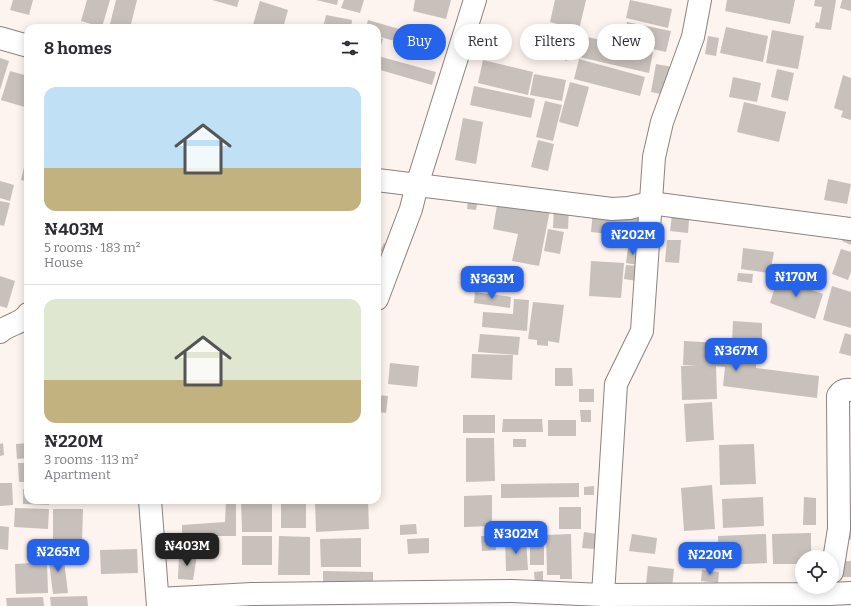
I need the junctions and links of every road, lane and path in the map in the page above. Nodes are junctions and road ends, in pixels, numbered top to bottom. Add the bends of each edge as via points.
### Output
1 (475, 0) edge
2 (700, 0) edge
3 (0, 38) edge
4 (24, 45) edge
5 (381, 180) edge
6 (417, 185) junction
7 (650, 203) junction
8 (851, 229) edge
9 (381, 288) edge
10 (24, 319) edge
11 (0, 332) edge
12 (851, 390) edge
13 (150, 504) edge
14 (835, 550) edge
15 (839, 591) edge
16 (851, 592) edge
17 (795, 593) edge
18 (603, 595) junction
19 (697, 600) edge
20 (158, 602) edge

1 - 6 street
2 - 7 street via 693,37 662,122 654,157
3 - 4 street
5 - 6 street
6 - 7 street via 612,209
6 - 9 street via 411,209
7 - 8 street
7 - 18 street via 642,331 616,384
10 - 11 street
12 - 14 street via 843,390 838,396 838,529
13 - 20 street
15 - 16 street
17 - 19 street
18 - 19 street
18 - 20 street via 512,591 252,594

